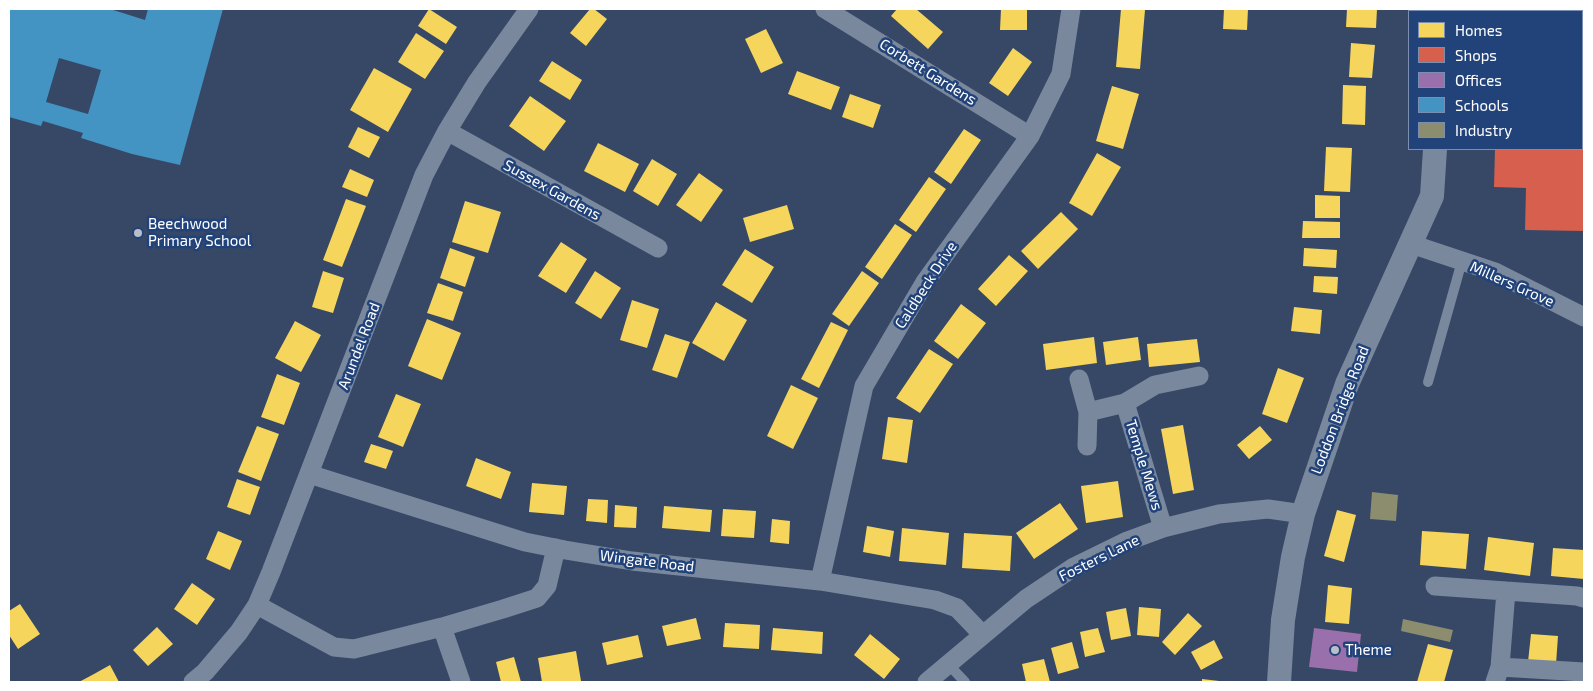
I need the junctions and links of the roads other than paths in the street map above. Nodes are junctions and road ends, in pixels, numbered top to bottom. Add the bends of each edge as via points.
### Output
1 (529, 9) edge
2 (825, 9) edge
3 (1071, 9) edge
4 (447, 131) junction
5 (1030, 136) junction
6 (1435, 150) edge
7 (1411, 244) junction
8 (658, 248) dead end
9 (1462, 261) junction
10 (1584, 317) edge
11 (1199, 376) dead end
12 (1079, 379) dead end
13 (1428, 382) dead end
14 (1124, 403) junction
15 (1088, 412) junction
16 (1087, 446) dead end
17 (309, 474) junction
18 (1303, 514) junction
19 (1163, 528) junction
20 (556, 548) junction
21 (820, 581) junction
22 (1435, 586) dead end
23 (1506, 591) junction
24 (1584, 598) edge
25 (257, 605) junction
26 (442, 627) junction
27 (982, 634) junction
28 (948, 664) junction
29 (1584, 672) edge
30 (1498, 674) edge
31 (193, 682) edge
32 (461, 682) edge
33 (927, 682) edge
34 (964, 682) edge
35 (1279, 682) edge

1 - 4 street, Arundel Road
2 - 5 street, Corbett Gardens
3 - 5 street, Caldbeck Drive via 1061,74
4 - 8 street, Sussex Gardens
4 - 17 street, Arundel Road via 424,175
5 - 21 street, Caldbeck Drive via 925,282 864,386
6 - 7 street, Loddon Bridge Road via 1432,196
7 - 9 street, Millers Grove
7 - 18 street, Loddon Bridge Road via 1347,384
9 - 10 street, Millers Grove via 1495,272
9 - 13 lane
11 - 14 street, Temple Mews via 1154,385
12 - 15 street
14 - 15 street, Temple Mews
14 - 19 street, Temple Mews
15 - 16 street
17 - 20 street, Wingate Road via 516,539
17 - 25 street, Arundel Road
18 - 19 street, Fosters Lane via 1250,510
18 - 35 street, Loddon Bridge Road via 1283,620
19 - 27 street, Fosters Lane via 1074,567 1026,598
20 - 21 street, Wingate Road via 632,561
20 - 26 street via 548,586 537,598
21 - 27 street, Wingate Road via 935,600 957,608
22 - 23 street
23 - 24 street
23 - 30 street
25 - 26 street via 334,647 354,649
25 - 31 street, Arundel Road via 239,632
26 - 32 street
27 - 28 street, Fosters Lane
28 - 33 street, Fosters Lane
28 - 34 lane
29 - 30 street

